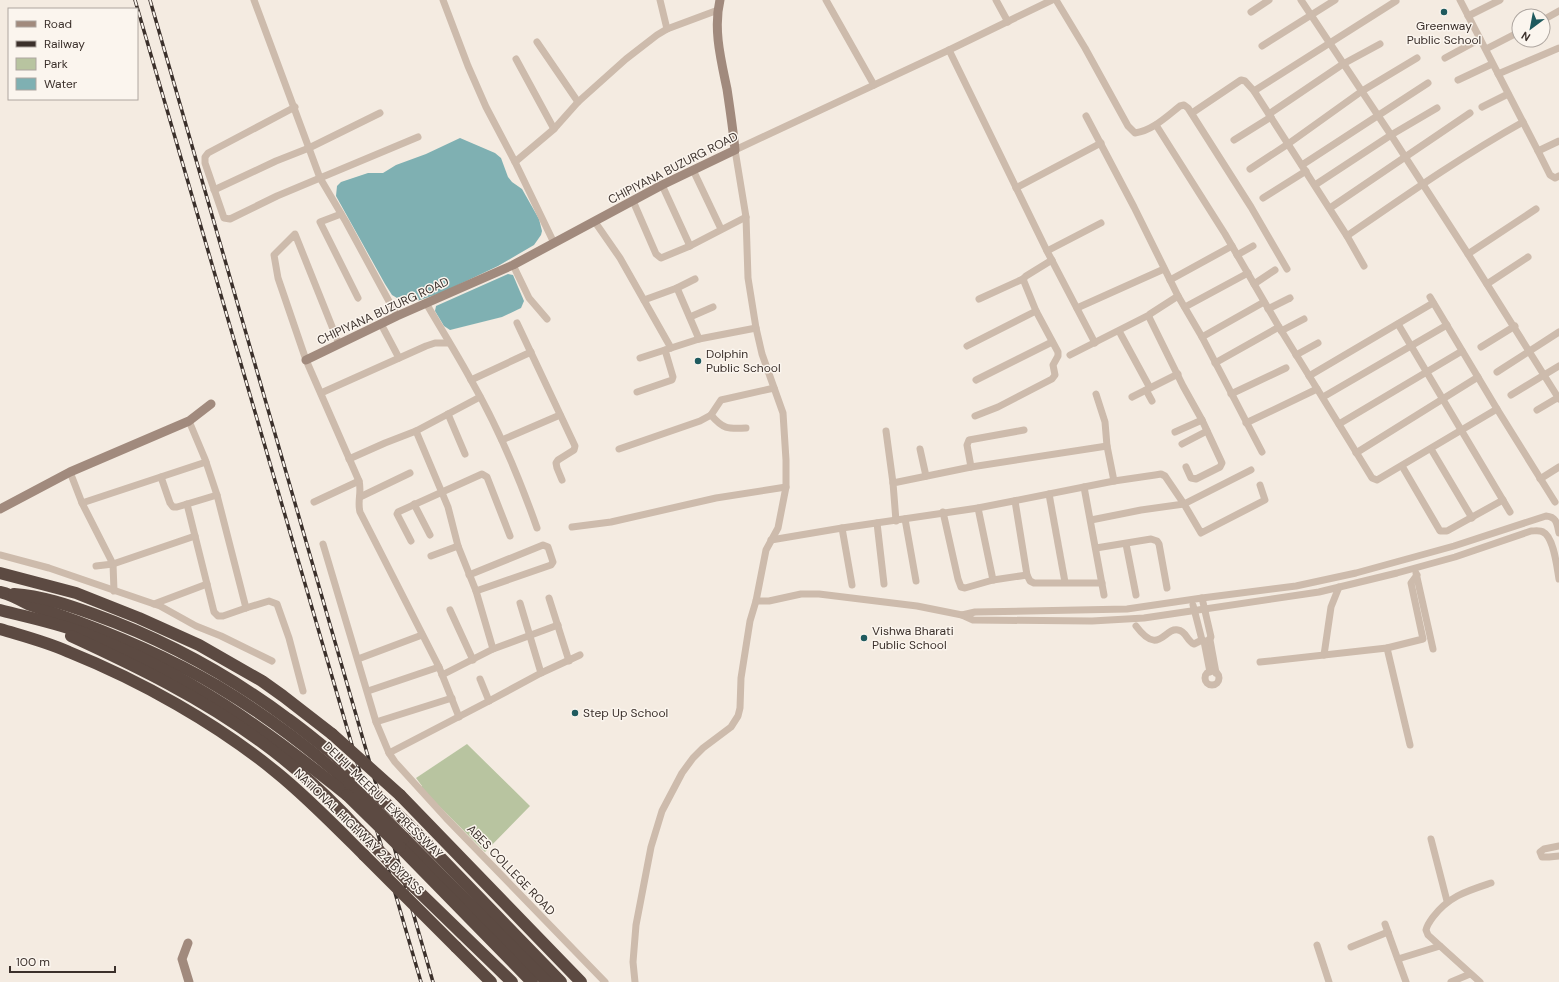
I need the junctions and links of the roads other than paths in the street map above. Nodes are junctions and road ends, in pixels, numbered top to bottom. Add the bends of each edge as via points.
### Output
1 (254, 0) edge
2 (443, 0) edge
3 (660, 0) edge
4 (720, 0) edge
5 (826, 0) edge
6 (996, 0) edge
7 (1052, 0) edge
8 (1056, 0) edge
9 (1269, 0) edge
10 (1301, 0) edge
11 (1335, 0) edge
12 (1396, 0) edge
13 (1460, 0) edge
14 (1500, 0) edge
15 (718, 10) junction
16 (1251, 12) dead end
17 (1311, 16) junction
18 (1468, 16) junction
19 (1008, 22) junction
20 (667, 29) junction
21 (1511, 36) edge
22 (1480, 39) junction
23 (538, 42) dead end
24 (1329, 42) junction
25 (1380, 44) dead end
26 (1262, 46) dead end
27 (1559, 48) edge
28 (1486, 49) junction
29 (949, 50) junction
30 (1417, 58) dead end
31 (1445, 58) dead end
32 (516, 59) dead end
33 (1343, 64) junction
34 (1492, 64) junction
35 (1498, 74) junction
36 (1458, 80) dead end
37 (1428, 83) dead end
38 (874, 85) junction
39 (1254, 91) junction
40 (1362, 91) junction
41 (1508, 94) junction
42 (578, 102) junction
43 (295, 107) junction
44 (1437, 108) dead end
45 (1482, 108) dead end
46 (380, 113) dead end
47 (1192, 113) junction
48 (1470, 113) dead end
49 (1377, 115) junction
50 (1086, 116) dead end
51 (1270, 116) junction
52 (1523, 122) junction
53 (1156, 125) junction
54 (554, 129) junction
55 (1391, 135) junction
56 (418, 137) dead end
57 (1234, 140) dead end
58 (1559, 141) edge
59 (1101, 144) junction
60 (1288, 144) junction
61 (309, 148) junction
62 (735, 150) junction
63 (1538, 151) junction
64 (1405, 157) junction
65 (515, 162) junction
66 (1304, 168) junction
67 (1250, 169) dead end
68 (693, 170) junction
69 (1559, 176) edge
70 (320, 178) junction
71 (1423, 184) junction
72 (662, 185) junction
73 (1315, 185) junction
74 (1016, 188) junction
75 (214, 190) junction
76 (1263, 198) dead end
77 (633, 201) junction
78 (1330, 208) junction
79 (1536, 209) dead end
80 (341, 214) junction
81 (746, 218) junction
82 (596, 222) junction
83 (1101, 223) dead end
84 (721, 229) junction
85 (1347, 236) junction
86 (554, 243) junction
87 (690, 246) junction
88 (1232, 246) junction
89 (1253, 246) dead end
90 (1047, 251) junction
91 (1468, 254) junction
92 (1237, 255) junction
93 (1528, 257) dead end
94 (1052, 260) junction
95 (513, 265) junction
96 (1364, 266) dead end
97 (1164, 269) junction
98 (1287, 269) dead end
99 (1275, 270) dead end
100 (1248, 273) junction
101 (695, 279) dead end
102 (1023, 279) junction
103 (1170, 280) junction
104 (1254, 284) junction
105 (1487, 284) junction
106 (677, 288) junction
107 (1178, 296) junction
108 (358, 298) dead end
109 (1290, 298) dead end
110 (979, 299) dead end
111 (644, 300) junction
112 (426, 303) junction
113 (1266, 305) junction
114 (713, 307) dead end
115 (1185, 307) junction
116 (1077, 308) junction
117 (1036, 311) junction
118 (1149, 315) junction
119 (397, 316) junction
120 (690, 317) junction
121 (547, 319) dead end
122 (1304, 319) dead end
123 (517, 323) dead end
124 (381, 324) junction
125 (1398, 324) junction
126 (1447, 325) junction
127 (1515, 326) junction
128 (756, 328) junction
129 (1280, 329) junction
130 (1119, 331) junction
131 (1559, 332) edge
132 (1202, 337) junction
133 (699, 338) junction
134 (1052, 342) junction
135 (449, 343) junction
136 (1095, 343) junction
137 (1318, 343) dead end
138 (339, 344) junction
139 (967, 346) dead end
140 (1411, 346) junction
141 (1481, 347) dead end
142 (668, 349) junction
143 (1530, 350) junction
144 (1462, 351) junction
145 (531, 352) junction
146 (1070, 355) dead end
147 (1296, 355) junction
148 (399, 358) junction
149 (640, 358) dead end
150 (306, 360) junction
151 (1215, 363) junction
152 (1559, 366) edge
153 (1286, 368) dead end
154 (1427, 372) junction
155 (1497, 372) dead end
156 (1178, 374) junction
157 (1309, 376) junction
158 (1544, 376) junction
159 (1478, 378) junction
160 (472, 380) junction
161 (976, 380) dead end
162 (774, 388) junction
163 (1148, 389) junction
164 (1317, 389) junction
165 (637, 392) dead end
166 (321, 393) junction
167 (1096, 394) dead end
168 (1231, 394) junction
169 (1511, 395) dead end
170 (480, 397) junction
171 (1132, 397) dead end
172 (1323, 398) junction
173 (1559, 398) edge
174 (1442, 399) junction
175 (1152, 401) dead end
176 (211, 404) dead end
177 (1497, 410) junction
178 (1537, 410) dead end
179 (448, 414) junction
180 (560, 414) junction
181 (711, 415) junction
182 (976, 416) dead end
183 (1202, 420) junction
184 (189, 421) junction
185 (1246, 423) junction
186 (1339, 424) junction
187 (746, 428) dead end
188 (1024, 430) dead end
189 (1461, 430) junction
190 (416, 431) junction
191 (886, 431) dead end
192 (1207, 431) junction
193 (1175, 432) dead end
194 (502, 440) junction
195 (1182, 444) dead end
196 (1107, 446) junction
197 (619, 449) dead end
198 (920, 449) dead end
199 (1431, 449) junction
200 (1262, 452) dead end
201 (465, 454) dead end
202 (1356, 454) junction
203 (349, 459) junction
204 (206, 462) junction
205 (1402, 466) junction
206 (971, 467) junction
207 (1186, 467) dead end
208 (1559, 467) edge
209 (1252, 470) dead end
210 (70, 472) junction
211 (410, 473) dead end
212 (926, 476) junction
213 (161, 477) junction
214 (1540, 479) junction
215 (562, 480) dead end
216 (359, 481) junction
217 (1114, 481) junction
218 (892, 483) junction
219 (1260, 485) dead end
220 (786, 488) junction
221 (1084, 488) junction
222 (443, 493) junction
223 (217, 494) junction
224 (1049, 494) junction
225 (360, 497) junction
226 (1503, 500) junction
227 (1015, 501) junction
228 (314, 502) dead end
229 (1555, 502) dead end
230 (82, 503) junction
231 (187, 504) junction
232 (414, 504) junction
233 (1184, 504) junction
234 (978, 508) junction
235 (0, 509) edge
236 (943, 512) junction
237 (1510, 512) dead end
238 (1472, 518) junction
239 (905, 519) junction
240 (1091, 520) junction
241 (896, 521) junction
242 (877, 523) junction
243 (1518, 525) junction
244 (572, 527) dead end
245 (537, 528) dead end
246 (842, 528) junction
247 (1559, 533) edge
248 (430, 534) dead end
249 (1523, 534) junction
250 (195, 536) junction
251 (510, 536) dead end
252 (772, 540) junction
253 (411, 541) dead end
254 (323, 544) dead end
255 (1126, 544) junction
256 (458, 546) junction
257 (1096, 548) junction
258 (0, 555) edge
259 (431, 556) dead end
260 (1410, 558) junction
261 (113, 564) junction
262 (96, 566) dead end
263 (1413, 568) junction
264 (0, 573) edge
265 (469, 574) junction
266 (1027, 575) junction
267 (1417, 575) junction
268 (1559, 579) edge
269 (993, 580) junction
270 (916, 581) dead end
271 (1065, 582) junction
272 (1318, 582) junction
273 (1102, 583) junction
274 (207, 584) junction
275 (884, 584) dead end
276 (852, 585) dead end
277 (1339, 587) junction
278 (1167, 588) dead end
279 (114, 591) junction
280 (476, 591) junction
281 (1319, 592) junction
282 (4, 593) edge
283 (1104, 595) dead end
284 (1136, 595) dead end
285 (549, 598) dead end
286 (1202, 598) junction
287 (1192, 599) junction
288 (756, 601) junction
289 (520, 603) dead end
290 (154, 604) junction
291 (246, 608) junction
292 (1204, 608) junction
293 (0, 610) edge
294 (450, 610) dead end
295 (1194, 610) junction
296 (962, 615) junction
297 (65, 620) junction
298 (558, 625) junction
299 (1136, 626) dead end
300 (0, 629) edge
301 (422, 635) junction
302 (530, 636) junction
303 (1205, 640) junction
304 (1387, 648) junction
305 (493, 649) junction
306 (1433, 649) dead end
307 (580, 655) dead end
308 (1324, 655) junction
309 (358, 659) junction
310 (473, 660) junction
311 (272, 661) dead end
312 (569, 661) junction
313 (1260, 662) dead end
314 (438, 667) junction
315 (541, 673) junction
316 (1213, 673) dead end
317 (442, 675) junction
318 (480, 679) dead end
319 (303, 691) dead end
320 (368, 691) junction
321 (452, 698) junction
322 (489, 702) junction
323 (459, 717) junction
324 (376, 722) junction
325 (1410, 746) dead end
326 (389, 753) junction
327 (1431, 839) dead end
328 (402, 843) junction
329 (1559, 846) edge
330 (1559, 856) edge
331 (1491, 883) dead end
332 (1447, 901) junction
333 (1385, 924) dead end
334 (1388, 932) junction
335 (188, 943) dead end
336 (1317, 945) dead end
337 (1351, 946) dead end
338 (1440, 946) junction
339 (1398, 959) junction
340 (1470, 974) junction
341 (189, 982) edge
342 (491, 982) edge
343 (512, 982) edge
344 (532, 982) edge
345 (547, 982) edge
346 (561, 982) edge
347 (581, 982) edge
348 (605, 982) edge
349 (635, 982) edge
350 (1329, 982) edge
351 (1406, 982) edge
352 (1451, 982) edge
353 (1480, 982) edge

1 - 43 street
2 - 65 street via 486,107
3 - 20 street
4 - 15 street
5 - 38 street
6 - 19 street
7 - 19 street, CHIPIYANA BUZURG ROAD
8 - 53 street via 1128,126 1135,133
9 - 16 street
10 - 17 street
11 - 17 street
12 - 24 street
13 - 18 street
14 - 18 street
15 - 20 street
15 - 62 street via 718,35
17 - 24 street
17 - 26 street
18 - 22 street
19 - 29 street, CHIPIYANA BUZURG ROAD
20 - 42 street via 626,59
21 - 28 street
22 - 28 street
22 - 31 street
23 - 42 street
24 - 33 street
24 - 39 street
25 - 33 street
27 - 35 street
28 - 34 street
29 - 38 street, CHIPIYANA BUZURG ROAD
29 - 74 street
30 - 40 street
32 - 54 street
33 - 40 street
33 - 51 street
34 - 35 street
34 - 36 street
35 - 41 street
37 - 49 street
38 - 62 street, CHIPIYANA BUZURG ROAD
39 - 47 street via 1243,80
39 - 51 street
40 - 49 street
40 - 60 street
41 - 45 street
41 - 52 street
42 - 54 street
43 - 61 street
43 - 75 street via 208,153 205,163
44 - 55 street
46 - 61 street
47 - 53 street via 1184,104
47 - 98 street
48 - 64 street
49 - 55 street
49 - 66 street
50 - 59 street
51 - 57 street
51 - 60 street
52 - 63 street
52 - 71 street
53 - 88 street
54 - 65 street
55 - 64 street
55 - 73 street
56 - 70 street
58 - 63 street
59 - 74 street
59 - 97 street
60 - 66 street
60 - 67 street
61 - 70 street
61 - 75 street
62 - 68 street, CHIPIYANA BUZURG ROAD
62 - 81 street
63 - 69 street via 1550,175 1555,178
64 - 71 street
64 - 78 street
65 - 86 street
66 - 73 street
66 - 76 street
68 - 72 street, CHIPIYANA BUZURG ROAD
68 - 84 street
70 - 75 street via 230,219 223,216
70 - 80 street
71 - 85 street
71 - 91 street
72 - 77 street, CHIPIYANA BUZURG ROAD
72 - 87 street
73 - 78 street
74 - 90 street
77 - 82 street, CHIPIYANA BUZURG ROAD
77 - 87 street via 658,257 664,258
78 - 85 street
79 - 91 street
80 - 108 street via 320,222
80 - 119 street
81 - 84 street
81 - 128 street via 748,278
82 - 86 street, CHIPIYANA BUZURG ROAD
82 - 111 street
83 - 90 street
84 - 87 street
85 - 96 street
86 - 95 street, CHIPIYANA BUZURG ROAD
88 - 92 street
88 - 103 street
89 - 92 street
90 - 94 street
91 - 105 street
92 - 100 street
93 - 105 street
94 - 102 street
94 - 116 street
95 - 112 street, CHIPIYANA BUZURG ROAD
95 - 121 street via 529,298
97 - 103 street
97 - 116 street
99 - 104 street
100 - 104 street
100 - 115 street
101 - 106 street
102 - 110 street
102 - 117 street
103 - 107 street
104 - 113 street
105 - 127 street
106 - 111 street
106 - 120 street
107 - 115 street
107 - 118 street
109 - 113 street
111 - 142 street
112 - 119 street, CHIPIYANA BUZURG ROAD
112 - 135 street
113 - 129 street
113 - 132 street
114 - 120 street
115 - 132 street
116 - 136 street
117 - 134 street
117 - 139 street
118 - 130 street
118 - 156 street
119 - 124 street, CHIPIYANA BUZURG ROAD
120 - 133 street
122 - 129 street
123 - 145 street
124 - 138 street, CHIPIYANA BUZURG ROAD
124 - 148 street
125 - 126 street via 1431,300
125 - 140 street
125 - 157 street
126 - 140 street
126 - 144 street
127 - 141 street
127 - 143 street
128 - 133 street
128 - 162 street
129 - 147 street
129 - 151 street
130 - 136 street
130 - 163 street
131 - 143 street
132 - 151 street
133 - 142 street
134 - 161 street
134 - 182 street via 1058,354 1053,363 1054,377
135 - 148 street via 431,344
135 - 160 street
136 - 146 street
137 - 147 street
138 - 150 street, CHIPIYANA BUZURG ROAD
138 - 150 street via 295,234 276,252 274,259
140 - 154 street
140 - 172 street
142 - 149 street
142 - 165 street via 672,380
143 - 155 street
143 - 158 street
144 - 154 street
144 - 159 street
145 - 160 street
145 - 180 street
147 - 157 street
148 - 166 street
150 - 166 street
151 - 168 street
152 - 158 street
153 - 168 street
154 - 174 street
154 - 186 street
156 - 163 street
156 - 183 street
157 - 164 street
158 - 169 street
158 - 173 street
159 - 174 street
159 - 177 street
160 - 170 street
162 - 181 street via 725,398 717,404
162 - 220 street via 784,413
163 - 171 street
163 - 175 street
164 - 172 street
164 - 185 street
166 - 203 street
167 - 196 street via 1105,422
168 - 185 street
170 - 179 street
170 - 194 street
172 - 186 street
173 - 178 street
174 - 189 street
174 - 202 street
176 - 184 street
177 - 189 street
177 - 214 street
179 - 190 street
179 - 201 street
180 - 194 street
180 - 215 street via 575,448 556,463
181 - 187 street via 717,423 726,428
181 - 197 street
183 - 192 street
183 - 193 street
184 - 204 street
184 - 210 street
185 - 200 street
186 - 202 street
188 - 206 street via 969,440 967,445
189 - 199 street
189 - 226 street
190 - 203 street
190 - 222 street
191 - 218 street
192 - 195 street
192 - 207 street via 1222,460 1222,465 1194,480
194 - 245 street
196 - 206 street
196 - 217 street
198 - 212 street
199 - 205 street
199 - 238 street
202 - 205 street via 1371,477 1377,480
203 - 216 street
204 - 213 street
204 - 223 street
205 - 238 street via 1440,531 1447,531
206 - 212 street
208 - 214 street
209 - 233 street
210 - 230 street
210 - 235 street
211 - 225 street
212 - 218 street
213 - 230 street
213 - 231 street via 173,507
214 - 229 street
216 - 225 street
216 - 228 street
217 - 221 street
217 - 233 street via 1161,474
218 - 241 street
219 - 233 street via 1265,500 1201,533
220 - 244 street via 716,498 611,522
220 - 252 street via 778,528
221 - 224 street
221 - 240 street
222 - 232 street
222 - 251 street via 480,475 486,476
222 - 256 street
223 - 231 street
223 - 291 street
224 - 227 street
224 - 271 street
225 - 301 street via 360,512
226 - 237 street
226 - 238 street
227 - 234 street
227 - 266 street
230 - 261 street
231 - 250 street
232 - 248 street
232 - 253 street via 397,513
233 - 240 street
234 - 236 street
234 - 269 street
236 - 239 street
236 - 269 street via 961,587
239 - 241 street
239 - 270 street
240 - 257 street
241 - 242 street
242 - 246 street
242 - 275 street
243 - 247 street via 1542,517 1551,517 1556,522
243 - 249 street
243 - 260 street
246 - 252 street
246 - 276 street
249 - 263 street
249 - 268 street via 1539,531 1548,536
250 - 261 street
250 - 274 street
252 - 288 street via 766,550
254 - 309 street, ABES COLLEGE ROAD
255 - 257 street
255 - 278 street via 1157,541
255 - 284 street
256 - 259 street
256 - 265 street
257 - 273 street
258 - 279 street via 49,568
260 - 263 street
260 - 272 street
261 - 262 street
261 - 279 street
263 - 267 street
263 - 277 street
264 - 347 highway, bridge via 69,591 139,618 213,653 278,692 332,734 400,795
265 - 280 street
265 - 280 street via 543,545 548,547 553,562 551,565
266 - 269 street
266 - 271 street via 1034,583
267 - 304 street via 1411,583 1423,639
267 - 306 street
271 - 273 street
272 - 281 street
272 - 286 street
273 - 283 street
274 - 290 street
274 - 291 street via 214,612 218,616
277 - 281 street
277 - 308 street via 1331,607
279 - 290 street
280 - 305 street
281 - 292 street
282 - 297 highway, DELHI-MEERUT EXPRESSWAY
285 - 298 street
286 - 287 street
286 - 292 street
287 - 295 street
287 - 296 street via 1127,609 975,612
288 - 296 street via 819,594 917,606
288 - 349 street via 747,638 738,716 731,727 693,758 662,811 651,848 636,925 633,962
289 - 302 street
290 - 311 street
291 - 319 street via 269,601 277,604
292 - 295 street
292 - 303 street via 1210,637
293 - 297 highway via 36,620
294 - 310 street
295 - 296 street via 1144,618 1092,621 973,620
295 - 303 street
297 - 328 highway, DELHI-MEERUT EXPRESSWAY, bridge via 90,635 151,663 251,721 298,756
297 - 328 highway, DELHI-MEERUT EXPRESSWAY, bridge via 104,630 138,646 217,686 264,716 312,751 349,783
297 - 343 highway, bridge via 260,740 324,794 415,888
297 - 346 highway, bridge via 107,619 157,640 201,662 288,718 338,758 409,825
298 - 302 street
298 - 312 street
299 - 303 street via 1156,641 1175,629 1184,633 1189,642 1194,644
300 - 342 highway, NATIONAL HIGHWAY 24 BYPASS, bridge via 68,651 128,679 197,717 254,755 314,804
301 - 309 street
301 - 314 street
302 - 305 street
302 - 315 street
303 - 316 street
304 - 308 street
304 - 325 street
305 - 310 street
307 - 312 street
308 - 313 street
309 - 320 street, ABES COLLEGE ROAD
310 - 317 street
312 - 315 street
314 - 317 street
314 - 320 street
315 - 322 street
317 - 321 street
318 - 322 street
320 - 324 street, ABES COLLEGE ROAD
321 - 323 street
321 - 324 street
322 - 323 street
323 - 326 street
324 - 326 street, ABES COLLEGE ROAD
326 - 348 street, ABES COLLEGE ROAD via 446,818
327 - 332 street
328 - 344 highway, DELHI-MEERUT EXPRESSWAY
328 - 345 highway, DELHI-MEERUT EXPRESSWAY
329 - 330 street via 1544,848 1540,852 1542,857 1546,858
331 - 332 street
332 - 338 street via 1438,910 1426,930
333 - 334 street
334 - 337 street
334 - 339 street
335 - 341 street via 182,959
336 - 350 street
338 - 339 street
338 - 340 street
339 - 351 street
340 - 352 street
340 - 353 street

